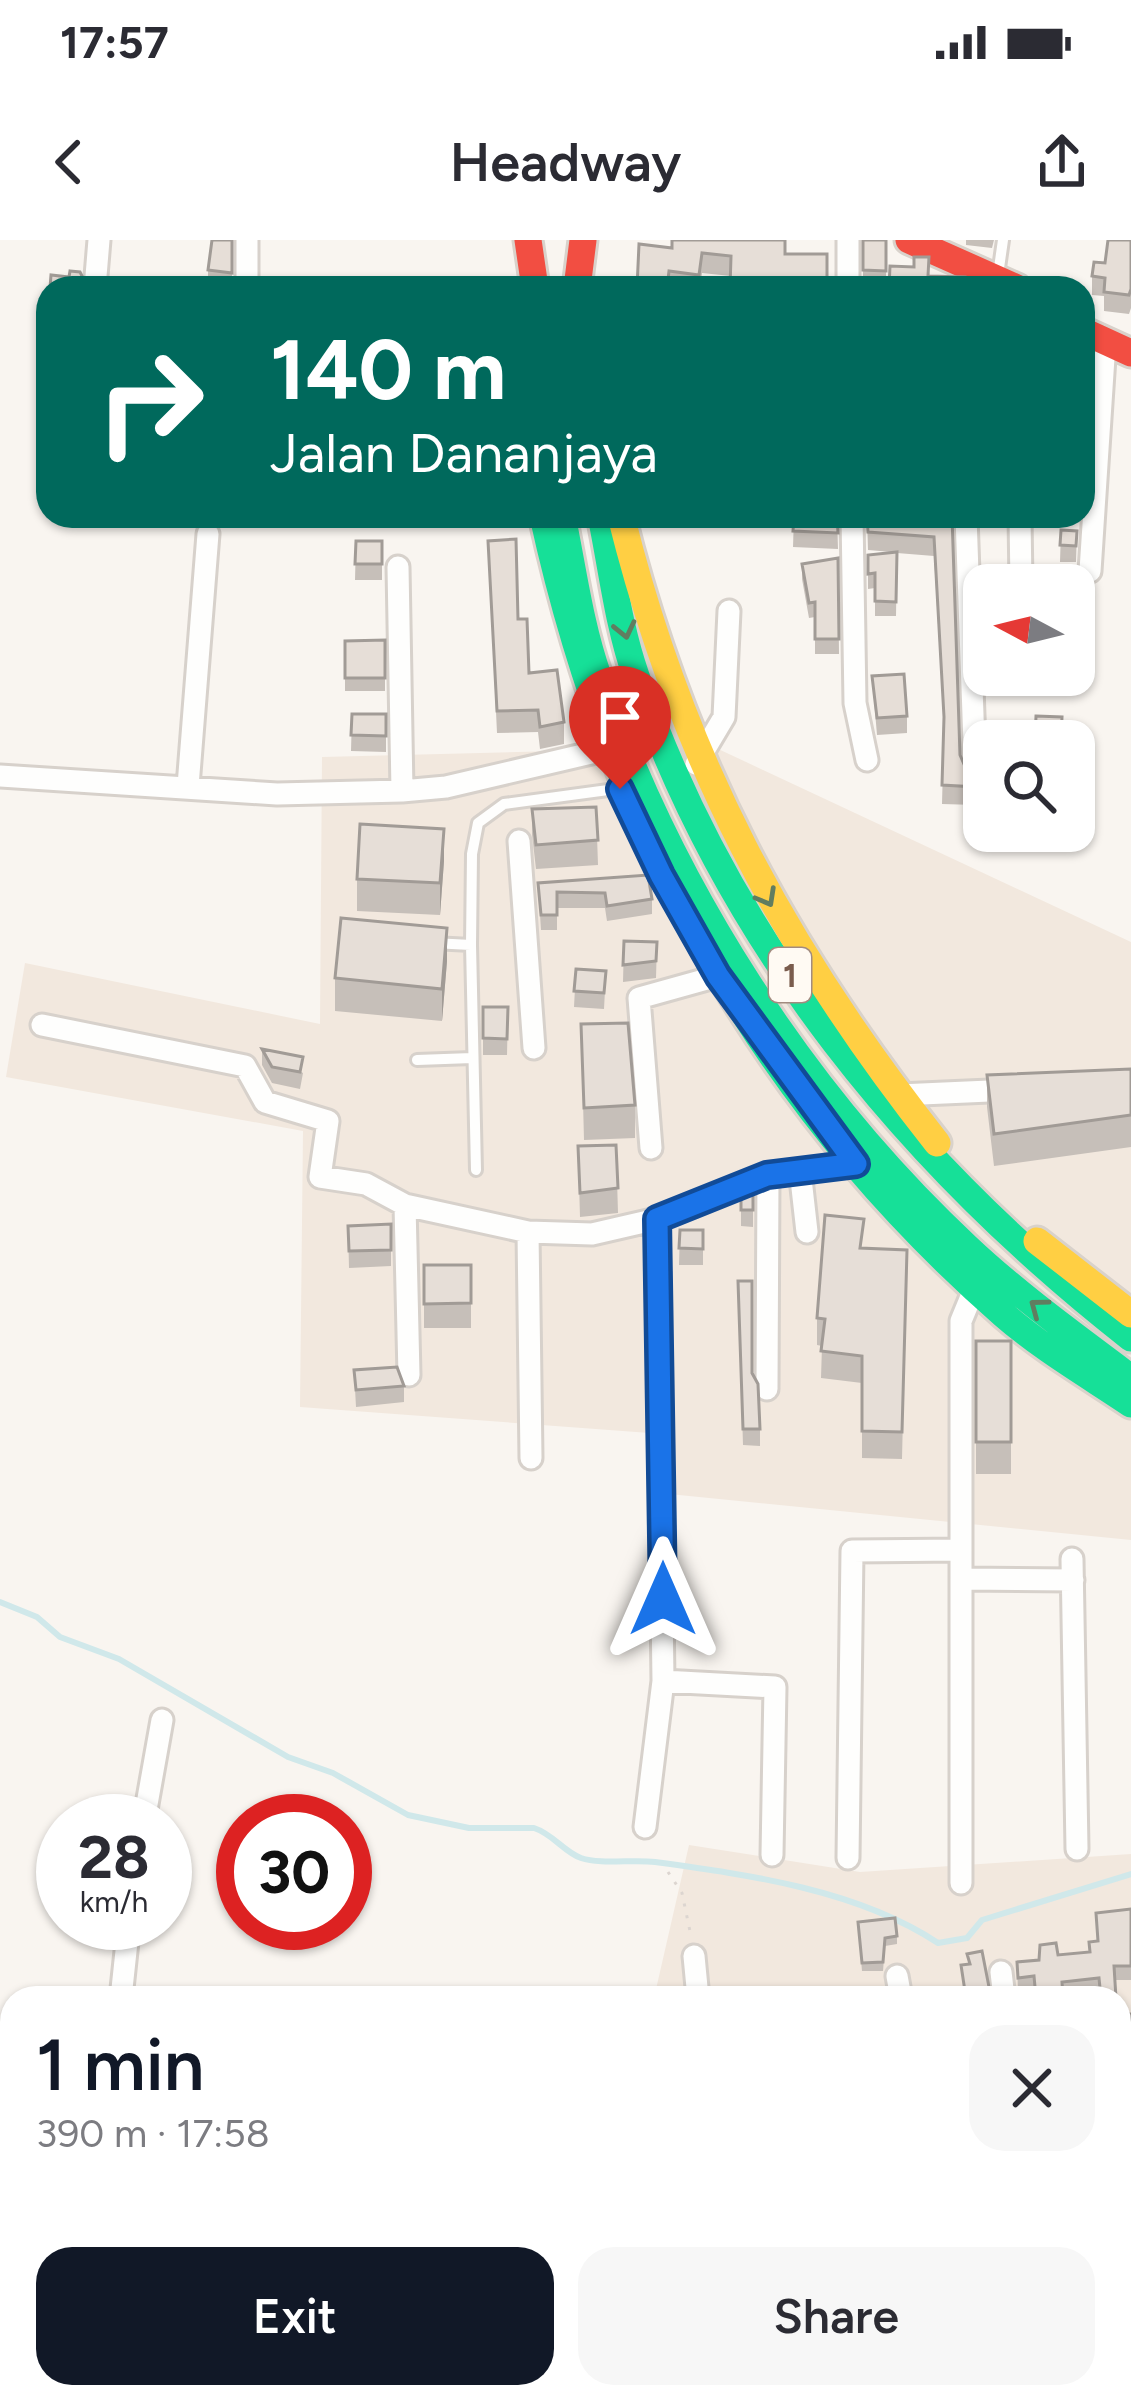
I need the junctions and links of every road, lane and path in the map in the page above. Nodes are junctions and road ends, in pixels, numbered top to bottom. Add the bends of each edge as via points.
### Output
1 (99, 240) edge
2 (247, 240) edge
3 (531, 240) edge
4 (568, 240) edge
5 (583, 240) edge
6 (848, 240) edge
7 (909, 240) edge
8 (1004, 240) edge
9 (96, 276) edge
10 (248, 276) edge
11 (535, 276) edge
12 (572, 276) edge
13 (576, 276) edge
14 (848, 276) edge
15 (981, 276) edge
16 (990, 276) edge
17 (1106, 342) edge
18 (1095, 499) edge
19 (545, 528) edge
20 (565, 528) edge
21 (604, 528) edge
22 (624, 528) edge
23 (852, 528) edge
24 (966, 528) edge
25 (1020, 528) edge
26 (1093, 528) edge
27 (208, 534) dead end
28 (1021, 564) edge
29 (1090, 564) edge
30 (398, 567) dead end
31 (729, 611) dead end
32 (973, 720) edge
33 (604, 750) junction
34 (867, 760) dead end
35 (696, 764) junction
36 (0, 776) edge
37 (188, 786) junction
38 (632, 787) junction
39 (402, 791) junction
40 (519, 841) dead end
41 (733, 862) junction
42 (427, 943) edge
43 (471, 945) junction
44 (718, 976) junction
45 (42, 1025) dead end
46 (534, 1048) dead end
47 (472, 1058) junction
48 (417, 1060) dead end
49 (1025, 1090) edge
50 (899, 1095) junction
51 (651, 1148) dead end
52 (856, 1164) junction
53 (476, 1170) dead end
54 (800, 1170) junction
55 (767, 1175) junction
56 (405, 1204) junction
57 (657, 1219) junction
58 (528, 1232) junction
59 (807, 1232) dead end
60 (1026, 1245) junction
61 (984, 1280) junction
62 (1126, 1304) edge
63 (1131, 1338) edge
64 (410, 1375) dead end
65 (1131, 1378) edge
66 (767, 1389) dead end
67 (1131, 1404) edge
68 (531, 1458) dead end
69 (961, 1550) junction
70 (961, 1579) junction
71 (663, 1681) junction
72 (163, 1720) dead end
73 (149, 1794) edge
74 (645, 1827) dead end
75 (1077, 1850) dead end
76 (772, 1855) dead end
77 (848, 1858) dead end
78 (668, 1872) dead end
79 (961, 1882) dead end
80 (126, 1950) edge
81 (694, 1956) joint
82 (1001, 1972) dead end
83 (122, 1986) edge
84 (697, 1986) edge
85 (1003, 1986) edge

1 - 9 street
2 - 10 street
3 - 11 main road
4 - 12 main road
5 - 13 main road
6 - 14 street
7 - 15 main road
8 - 16 lane
17 - 18 street
19 - 33 main road
20 - 38 main road, 1
21 -> 41 main road, 1 via 634,672 658,737
22 - 35 main road via 668,693
23 - 34 street via 855,703
24 - 32 street
25 - 28 street
26 - 29 street
27 - 37 street
30 - 39 street
31 - 35 street via 724,717
33 - 38 main road
33 - 39 street
35 - 41 main road
36 - 37 street
37 - 39 street
38 - 43 lane via 488,811 475,834
38 - 44 main road via 649,876
38 - 61 main road, 1 via 779,1024
40 - 46 street via 536,884
41 -> 50 main road
41 - 60 main road, 1 via 752,922 868,1090 946,1181
42 - 43 lane
43 - 47 lane
44 - 51 street via 639,998
44 - 52 main road
45 - 56 street via 244,1066 265,1102 328,1121 320,1177 366,1184
47 - 48 lane
47 - 53 lane
49 - 50 street
50 - 60 main road
52 - 54 street
52 - 61 main road
54 - 55 street
54 - 59 street
55 - 57 street
55 - 66 street
56 - 58 street
56 - 64 street
57 - 58 street via 592,1234
57 - 71 street
58 - 68 street
60 - 62 main road
60 - 63 main road, 1
65 -> 61 main road, 1
61 - 67 main road via 1003,1320
61 - 69 street via 961,1322
69 - 70 street
69 - 77 street via 852,1551
70 - 75 street via 1072,1569
70 - 79 street
71 - 74 street
71 - 76 street via 775,1687
72 - 73 street
78 - 81 path via 686,1903
80 - 83 street
81 - 84 street
82 - 85 street

